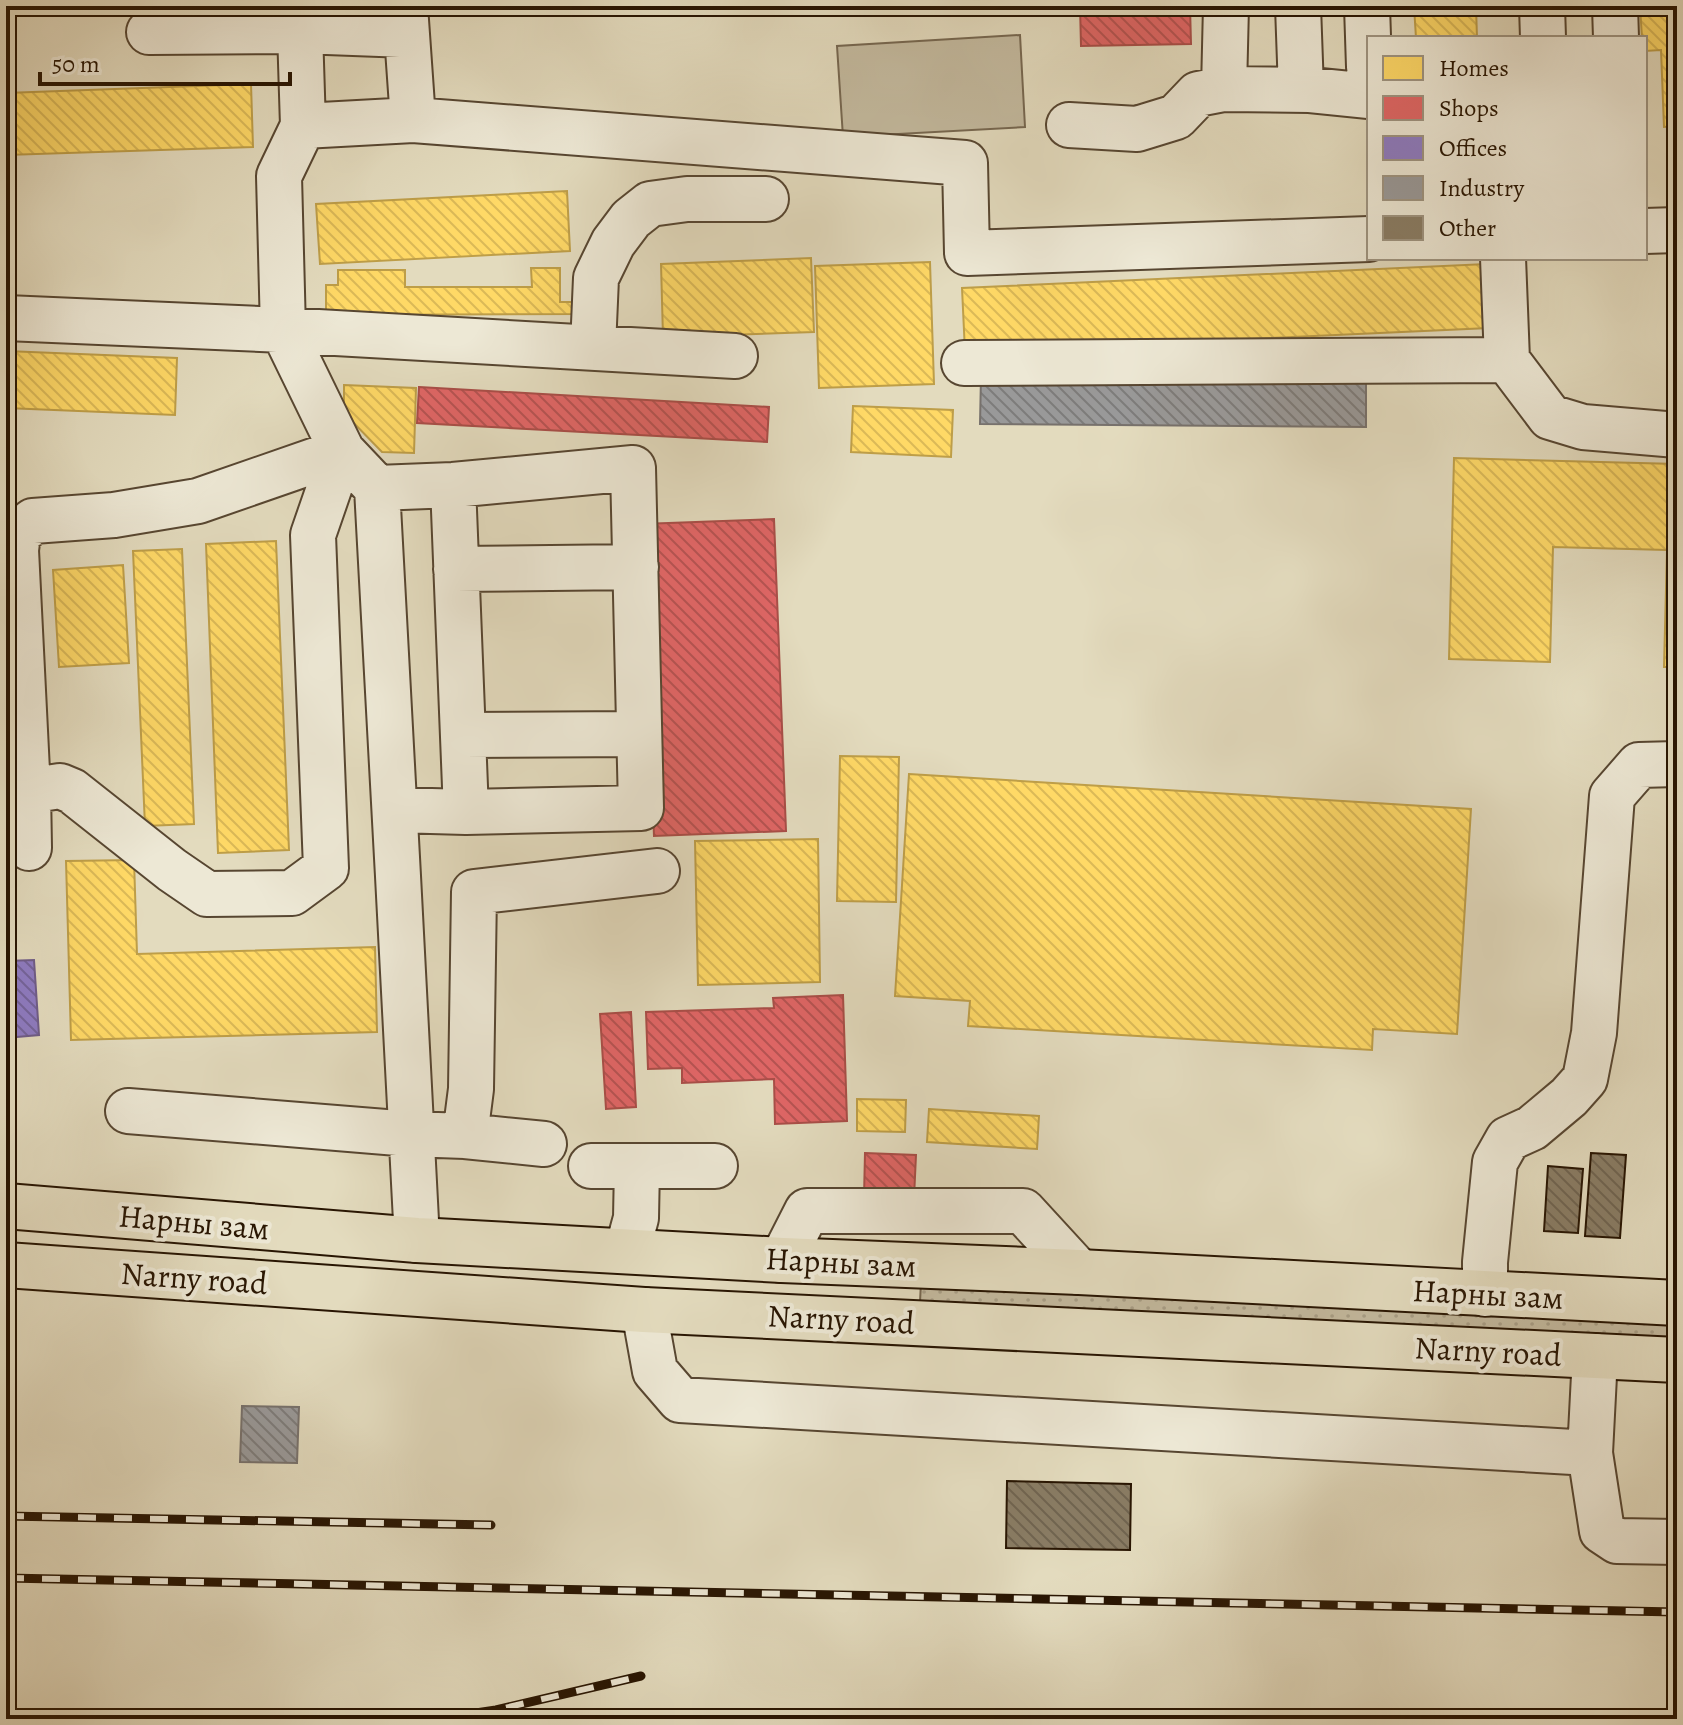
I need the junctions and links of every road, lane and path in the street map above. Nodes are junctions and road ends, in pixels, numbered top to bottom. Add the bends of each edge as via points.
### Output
1 (1226, 6) edge
2 (1298, 6) edge
3 (1367, 6) edge
4 (1542, 6) edge
5 (1615, 6) edge
6 (406, 20) edge
7 (300, 31) junction
8 (149, 32) dead end
9 (1368, 36) edge
10 (1543, 36) edge
11 (1616, 36) edge
12 (1224, 89) junction
13 (1301, 90) junction
14 (1367, 96) edge
15 (413, 120) junction
16 (1069, 125) dead end
17 (303, 126) junction
18 (766, 199) dead end
19 (1677, 230) edge
20 (1647, 231) edge
21 (1367, 239) edge
22 (1503, 260) edge
23 (6, 318) edge
24 (283, 330) junction
25 (593, 347) junction
26 (735, 356) dead end
27 (1507, 360) junction
28 (964, 363) dead end
29 (1677, 435) edge
30 (342, 451) junction
31 (453, 485) junction
32 (377, 488) junction
33 (636, 567) junction
34 (456, 569) junction
35 (639, 734) junction
36 (463, 735) junction
37 (1677, 764) edge
38 (28, 791) junction
39 (396, 810) junction
40 (466, 812) junction
41 (29, 848) dead end
42 (657, 871) dead end
43 (128, 1111) dead end
44 (410, 1134) junction
45 (465, 1136) junction
46 (544, 1144) dead end
47 (591, 1166) dead end
48 (637, 1166) junction
49 (715, 1166) dead end
50 (6, 1206) edge
51 (417, 1240) junction
52 (627, 1251) junction
53 (782, 1260) junction
54 (875, 1264) junction
55 (6, 1265) edge
56 (1079, 1272) junction
57 (1485, 1294) junction
58 (1677, 1303) edge
59 (644, 1310) junction
60 (757, 1315) junction
61 (1595, 1356) junction
62 (1677, 1360) edge
63 (1590, 1453) junction
64 (1677, 1542) edge

1 - 12 street
2 - 13 street
3 - 9 street
4 - 10 street
5 - 11 street
6 - 7 street
6 - 15 street
7 - 8 street
7 - 17 street
12 - 13 street
12 - 16 street via 1198,94 1176,117 1137,129
13 - 14 street
15 - 17 street
15 - 21 street via 965,163 967,253
17 - 24 street via 279,176
18 - 25 street via 650,204 631,219 596,278
19 - 20 street
22 - 27 street
23 - 24 street
24 - 25 street
24 - 30 street
25 - 26 street
27 - 28 street
27 - 29 street via 1550,417 1583,427
30 - 32 street
30 - 38 street via 198,501 33,521 18,534
30 - 38 street via 313,535 326,868 292,893 207,894 72,791 60,786
31 - 32 street
31 - 33 street via 633,468
31 - 34 street
32 - 39 street
33 - 34 street
33 - 35 street
34 - 36 street
35 - 36 street
35 - 40 street via 641,808
36 - 40 street
37 - 57 street via 1639,765 1612,796 1594,1033 1585,1079 1532,1128 1508,1139 1495,1162
38 - 41 street
39 - 40 street
39 - 44 street
42 - 45 street via 474,892 471,1089
43 - 44 street
44 - 45 street
44 - 51 street
45 - 46 street
47 - 48 street
48 - 49 street
48 - 52 street via 636,1218
50 - 51 main road, Нарны зам
51 - 52 main road, Нарны зам
52 - 53 main road, Нарны зам
53 - 54 main road, Нарны зам
53 - 56 street via 807,1211 1023,1211
54 - 56 main road, Нарны зам
54 - 60 main road via 907,1280 907,1291 897,1300 823,1297
55 - 59 main road, Narny road
56 - 57 main road, Нарны зам
57 - 58 main road, Нарны зам
59 - 60 main road, Narny road
59 - 63 street via 655,1371 680,1400
60 - 61 main road, Narny road
61 - 62 main road, Narny road
61 - 63 street
63 - 64 street via 1602,1531 1617,1541

